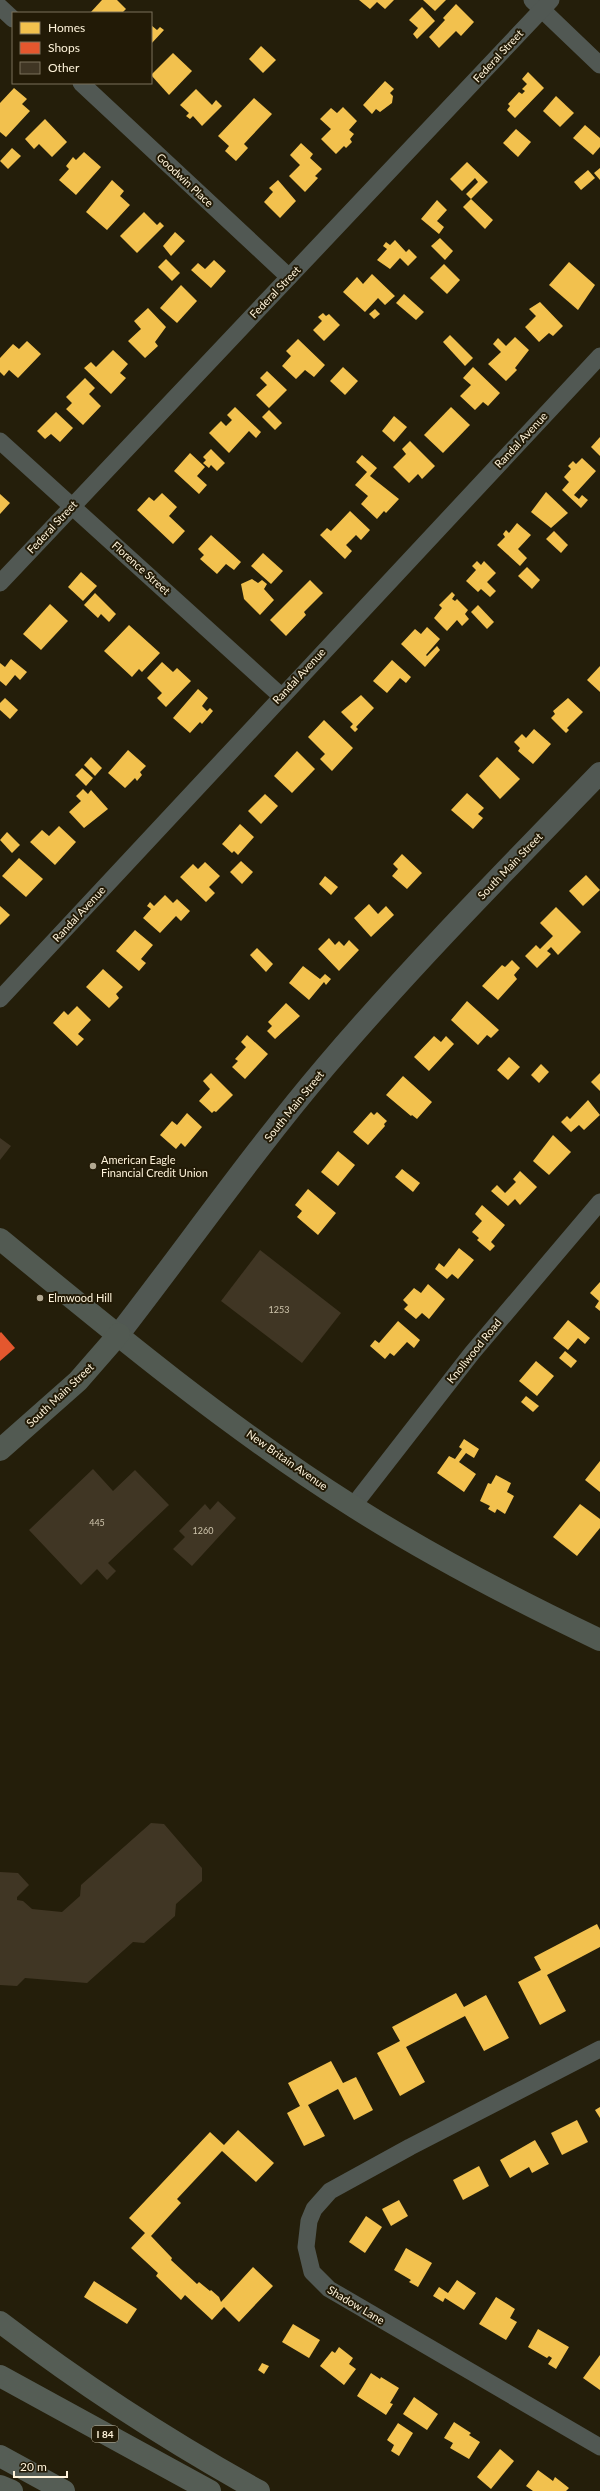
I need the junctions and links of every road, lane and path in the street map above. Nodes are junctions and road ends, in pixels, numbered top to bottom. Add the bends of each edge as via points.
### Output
1 (542, 3) edge
2 (0, 7) edge
3 (12, 18) edge
4 (600, 64) edge
5 (83, 84) edge
6 (289, 277) junction
7 (600, 356) edge
8 (0, 441) edge
9 (72, 505) junction
10 (0, 583) edge
11 (281, 696) junction
12 (600, 772) edge
13 (0, 999) edge
14 (600, 1202) edge
15 (0, 1239) edge
16 (119, 1334) junction
17 (0, 1450) edge
18 (353, 1506) junction
19 (600, 1640) edge
20 (600, 2049) edge
21 (0, 2322) edge
22 (0, 2376) edge
23 (600, 2447) edge
24 (0, 2456) edge
25 (0, 2486) edge
26 (12, 2491) edge
27 (64, 2491) edge
28 (210, 2491) edge
29 (259, 2491) edge

1 - 4 street
1 - 6 street, Federal Street
2 - 3 street
5 - 6 street, Goodwin Place
6 - 9 street, Federal Street
7 - 11 street, Randal Avenue
8 - 9 street, Florence Street
9 - 10 street, Federal Street
9 - 11 street, Florence Street
11 - 13 street, Randal Avenue
12 - 16 street, South Main Street via 456,922 327,1065 277,1126
14 - 18 street, Knollwood Road via 472,1353
15 - 16 main road, New Britain Avenue
16 - 17 main road, South Main Street via 78,1381
16 - 18 main road, New Britain Avenue via 237,1425
18 - 19 main road, New Britain Avenue via 405,1538 534,1609
20 - 23 street, Shadow Lane via 330,2191 314,2209 309,2221 306,2247 312,2272 329,2289
21 - 29 highway via 68,2374 137,2421
22 - 28 highway, I 84
24 - 27 highway
25 - 26 highway

